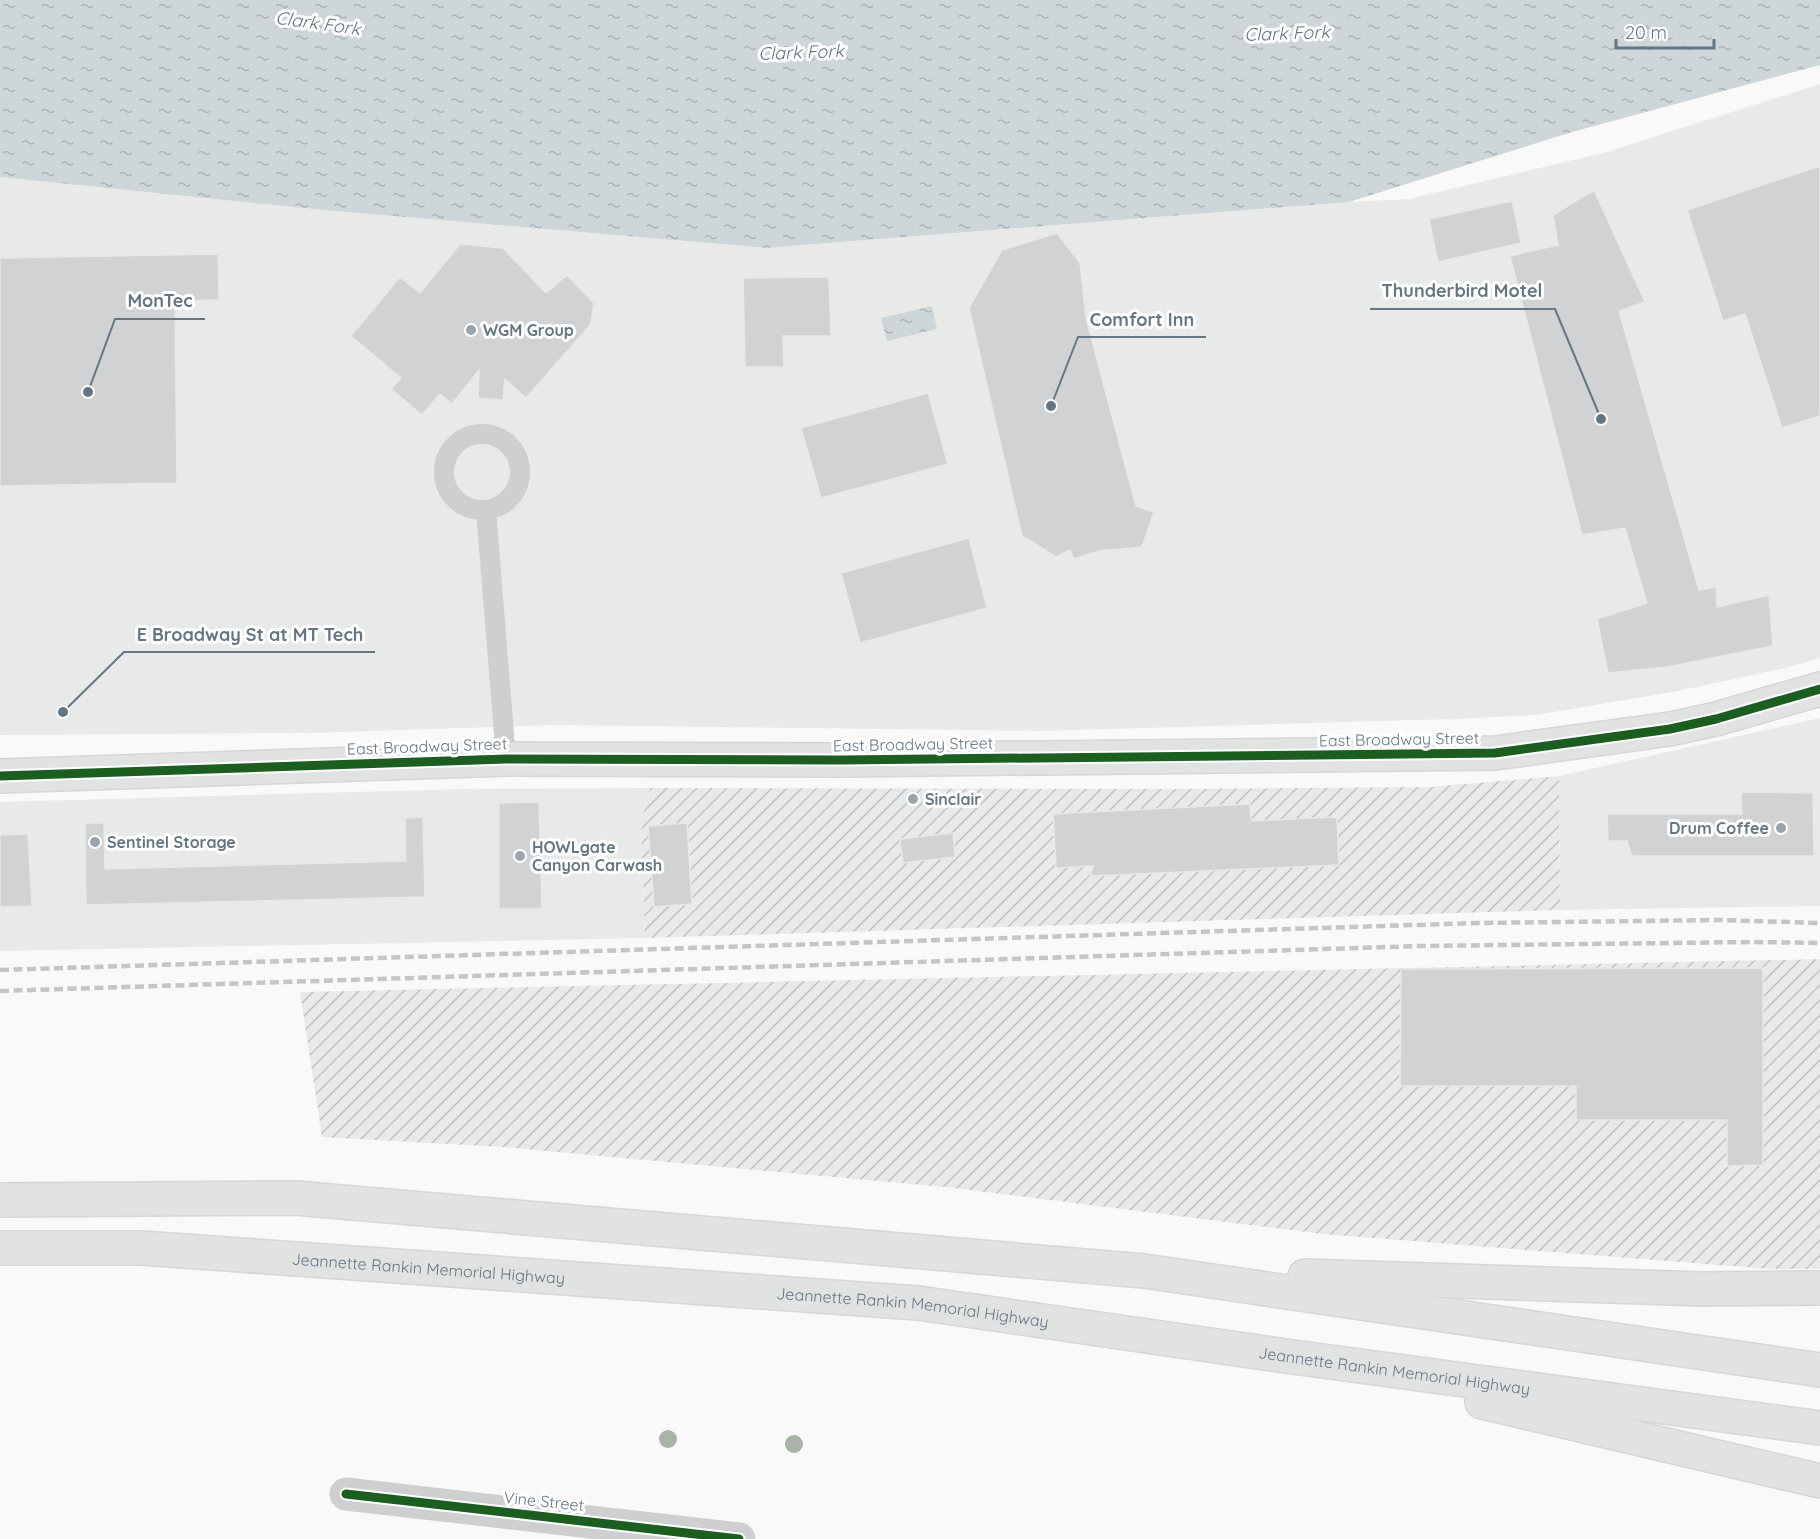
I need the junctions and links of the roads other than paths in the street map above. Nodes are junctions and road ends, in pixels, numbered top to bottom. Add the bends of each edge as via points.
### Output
1 (486, 510) dead end
2 (1820, 689) edge
3 (506, 759) junction
4 (0, 776) edge
5 (0, 1200) edge
6 (0, 1248) edge
7 (1144, 1271) junction
8 (1820, 1288) edge
9 (1293, 1357) junction
10 (1820, 1370) edge
11 (1820, 1428) edge
12 (1820, 1481) edge
13 (346, 1494) dead end
14 (663, 1534) edge
15 (739, 1539) edge

1 - 3 lane
2 - 3 main road, East Broadway Street via 1670,729 1495,753 842,760
3 - 4 main road, East Broadway Street
5 - 7 main road via 295,1198
6 - 9 main road, Jeannette Rankin Memorial Highway via 142,1248 918,1303
7 - 8 main road via 1703,1289
7 - 10 main road
9 - 11 main road, Jeannette Rankin Memorial Highway
9 - 12 main road
13 - 14 street, Vine Street
14 - 15 street, Vine Street

